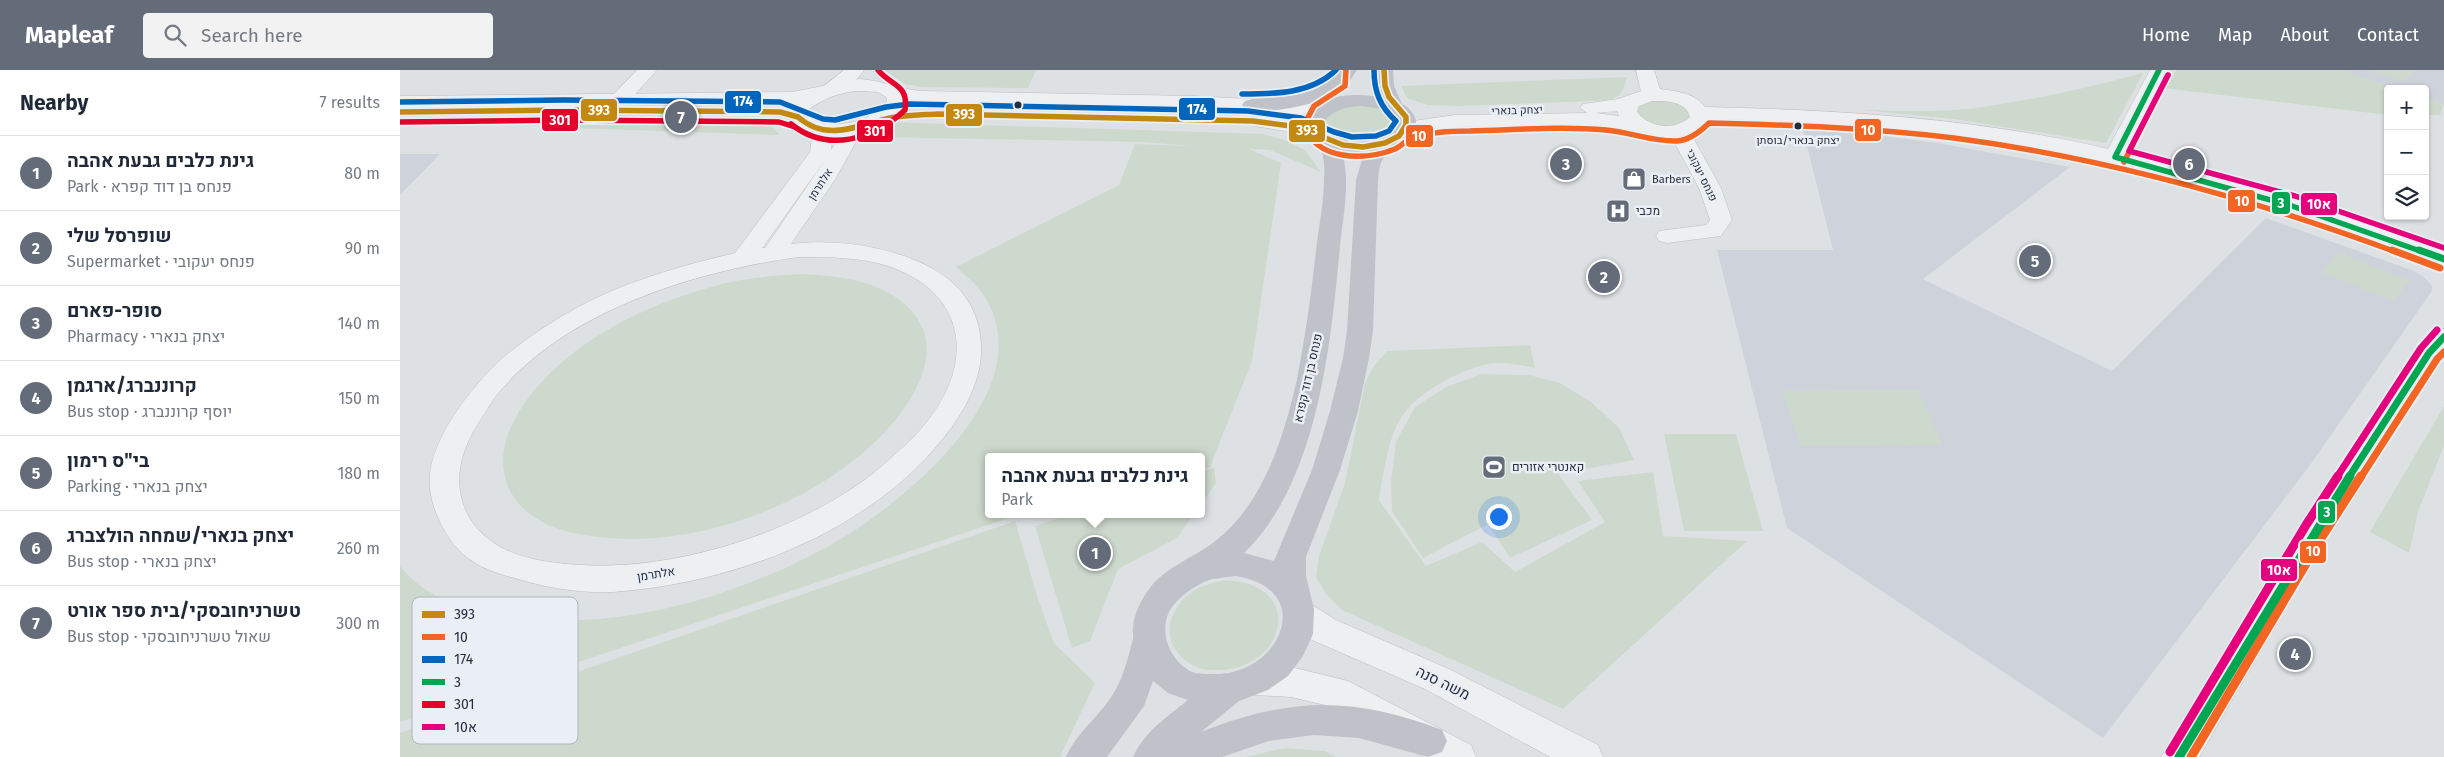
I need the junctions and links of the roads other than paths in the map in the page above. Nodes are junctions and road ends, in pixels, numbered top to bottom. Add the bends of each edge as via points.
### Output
1 (648, 70) edge
2 (855, 70) edge
3 (868, 70) edge
4 (1348, 70) edge
5 (1356, 70) edge
6 (1384, 70) edge
7 (1645, 70) edge
8 (2159, 70) edge
9 (887, 90) junction
10 (825, 92) junction
11 (1652, 95) junction
12 (620, 99) junction
13 (1632, 101) junction
14 (400, 102) edge
15 (1252, 104) junction
16 (1335, 105) junction
17 (400, 112) edge
18 (1700, 113) junction
19 (804, 121) junction
20 (876, 121) junction
21 (1397, 122) junction
22 (1638, 125) junction
23 (1679, 131) junction
24 (1323, 137) junction
25 (2116, 157) junction
26 (1667, 236) dead end
27 (774, 252) junction
28 (744, 257) junction
29 (2444, 260) edge
30 (2444, 337) edge
31 (1186, 577) junction
32 (1296, 604) junction
33 (1148, 641) junction
34 (1242, 684) junction
35 (1444, 749) edge
36 (1084, 757) edge
37 (1151, 757) edge
38 (1185, 757) edge
39 (1585, 757) edge
40 (2179, 757) edge

1 - 12 street
2 - 10 street
3 - 9 street via 868,76
4 - 15 main road via 1337,85 1322,93
5 - 16 main road via 1353,92
6 - 21 main road via 1384,86
7 - 11 street
8 - 25 street
9 - 10 street via 857,85
9 - 15 street via 921,97
9 - 20 street via 896,106
10 - 12 street via 792,98
10 - 19 street via 800,107
11 - 13 street, יצחק בנארי
11 - 18 street via 1682,99
12 - 14 street
13 - 21 street, יצחק בנארי via 1604,107 1425,113
13 - 22 street via 1627,113
15 - 16 street via 1301,108
16 - 21 main road via 1372,100
16 - 24 main road via 1318,116 1315,129
17 - 19 street via 780,112
18 - 23 street via 1695,125
18 - 25 street via 1870,119 2026,138
19 - 20 street via 829,130
19 - 28 street, אלתרמן via 822,136 820,152
20 - 24 street via 941,114 1235,121 1288,125
20 - 27 street, אלתרמן via 848,138
21 - 22 street, יצחק בנארי via 1594,119
21 - 24 main road via 1362,147 1348,147
21 - 32 main road via 1372,157 1367,180 1360,331 1350,390 1326,470 1290,557
22 - 23 street, יצחק בנארי via 1659,131
23 - 26 street, פנחס יעקובי via 1710,188 1721,220 1713,231
24 - 31 main road, פנחס בן דוד קפרא via 1332,149 1335,176 1321,323 1292,440 1270,494 1241,539
25 - 29 street via 2292,206
27 - 28 street, אלתרמן
27 - 28 street, אלתרמן via 847,251 902,262 929,275 950,293 964,314 971,339 969,368 957,398 935,431 904,464 864,495 815,524 760,548 702,566 643,577 587,580 537,574 497,560 467,540 449,513 443,484 449,452 465,419 489,387 531,350 587,313 655,281
30 - 40 street via 2429,353 2315,530
31 - 32 main road via 1210,567 1235,564 1259,568 1279,578
31 - 33 main road via 1157,605 1149,623
32 - 34 main road via 1298,632 1290,651 1275,667
32 - 39 street, משה סנה via 1324,630 1437,679
33 - 34 main road via 1160,666 1184,684 1205,689
33 - 36 main road via 1132,695
34 - 35 street via 1291,682 1336,692
34 - 37 main road via 1169,737
35 - 38 main road via 1358,722 1311,720 1243,732

